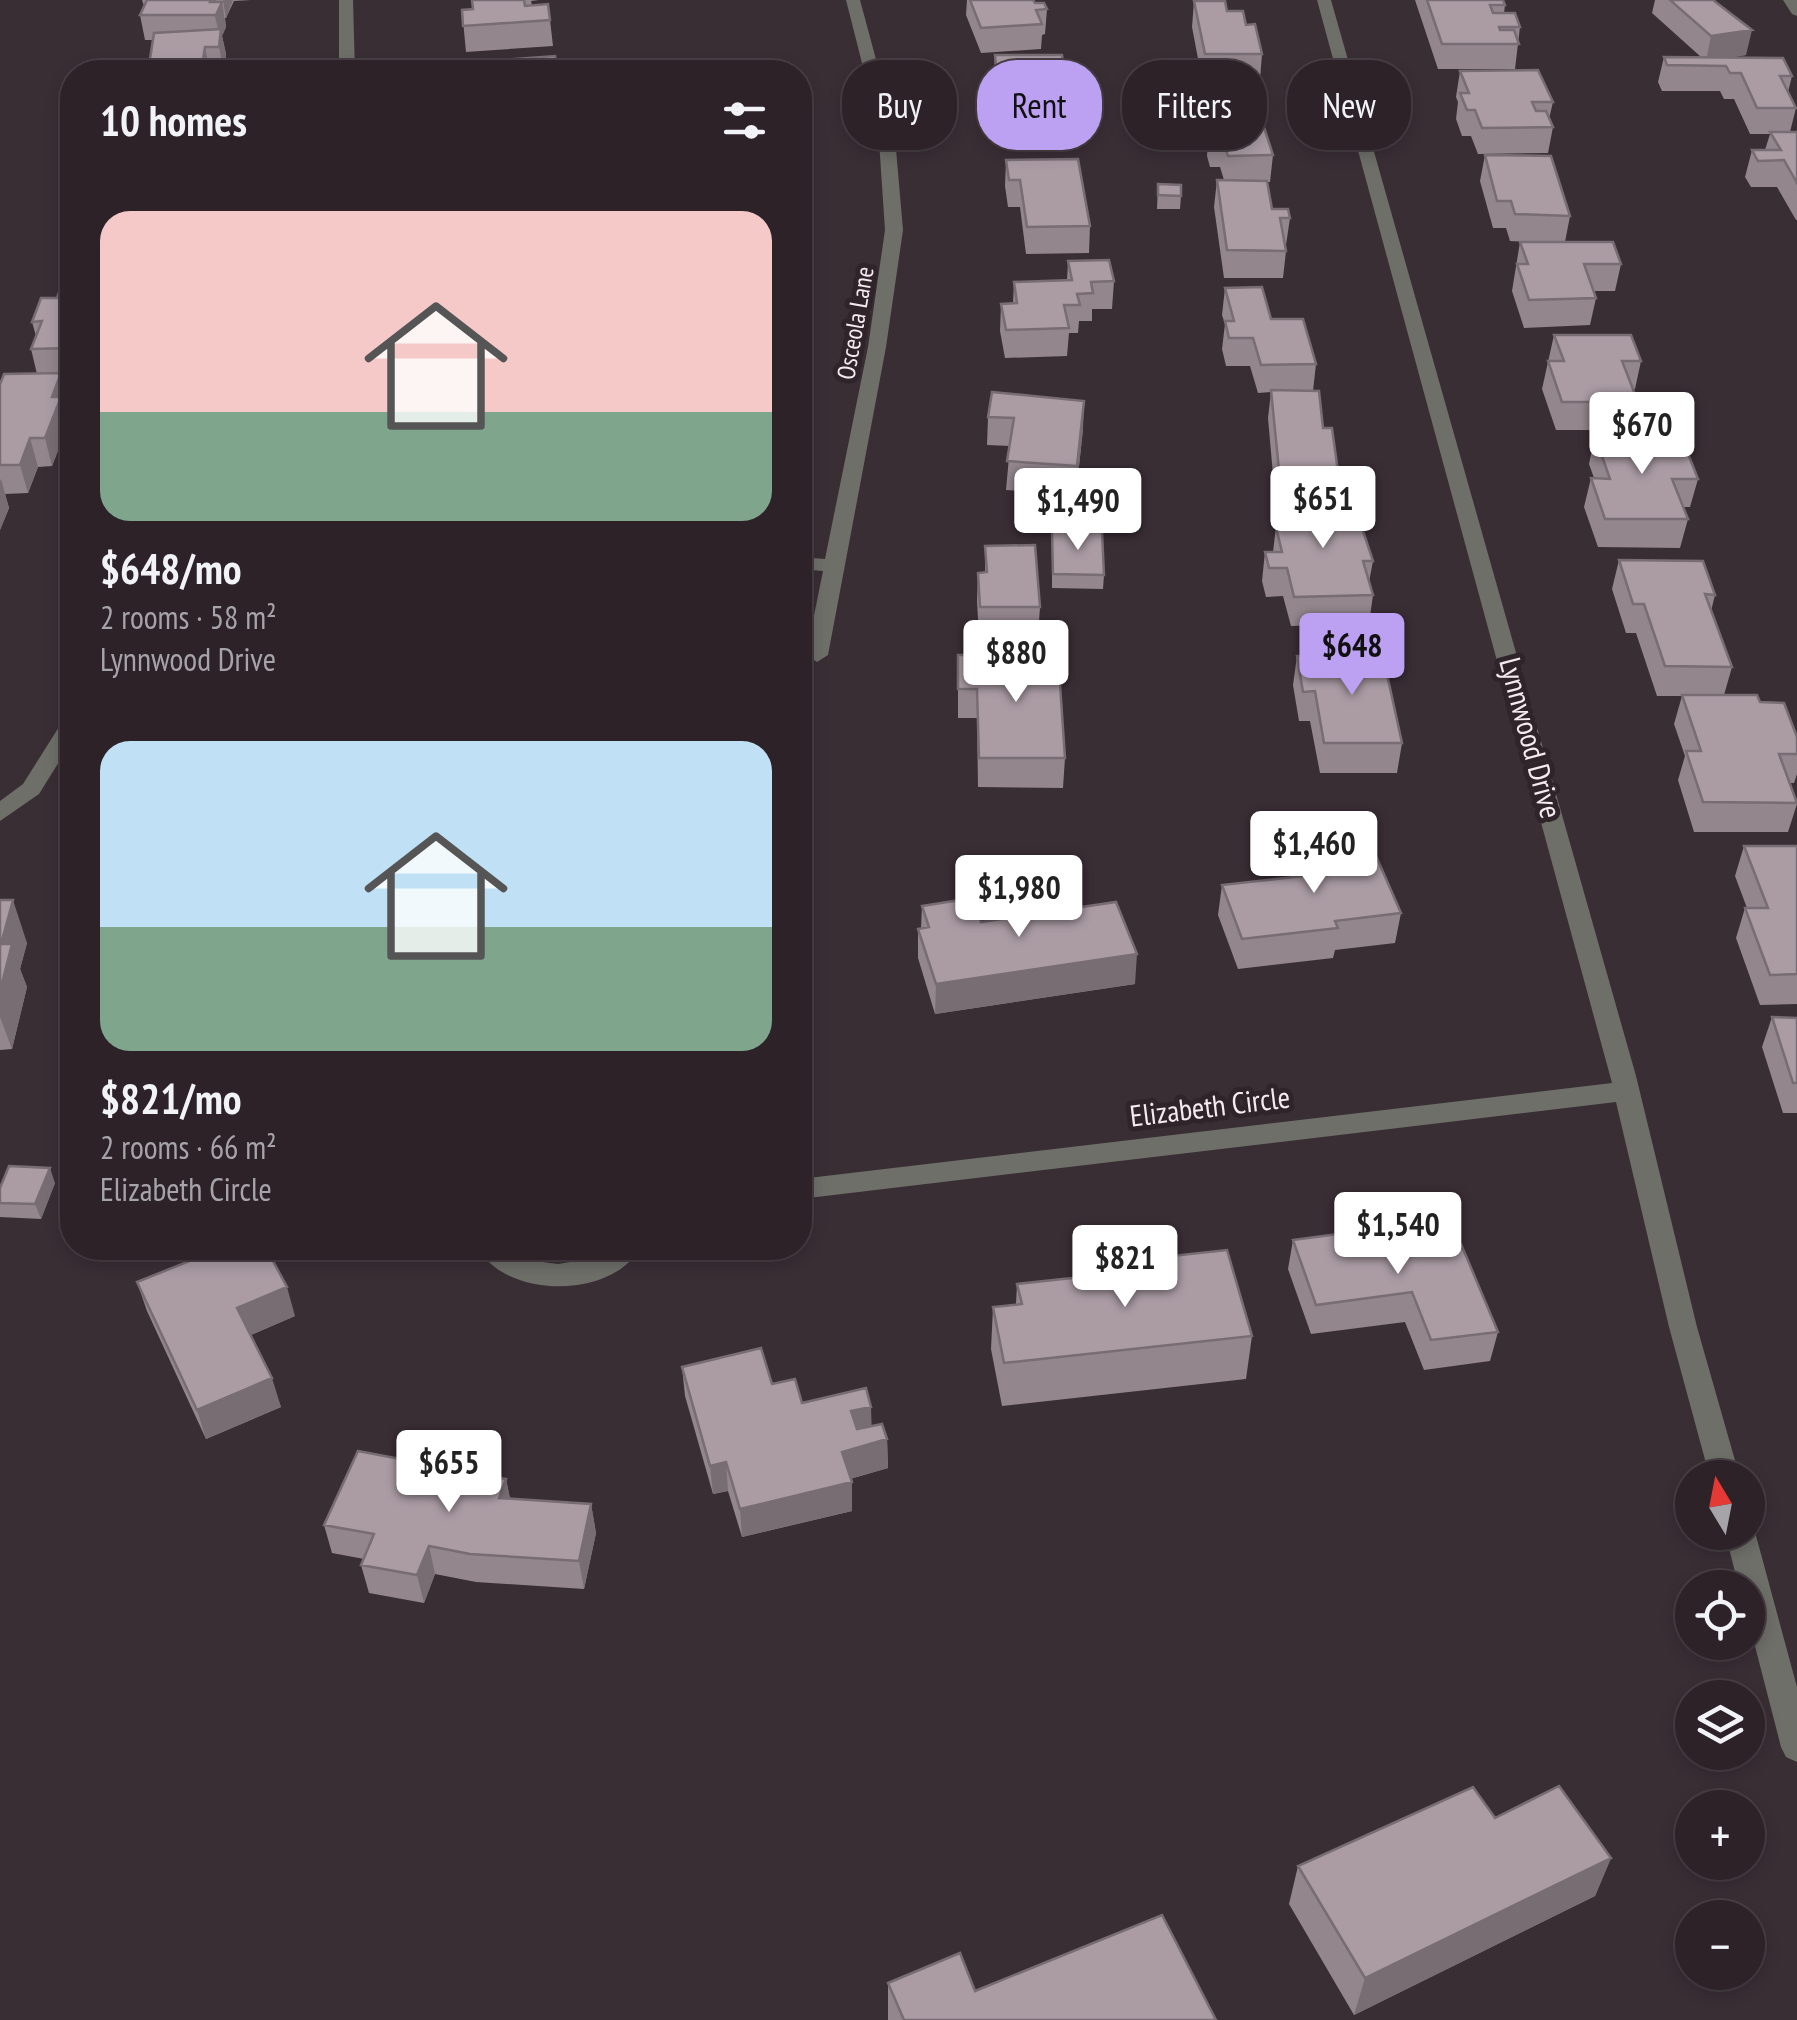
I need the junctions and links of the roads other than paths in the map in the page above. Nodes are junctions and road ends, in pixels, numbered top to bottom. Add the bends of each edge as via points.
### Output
1 (346, 0) edge
2 (853, 0) edge
3 (1324, 0) edge
4 (1790, 0) edge
5 (1797, 11) edge
6 (347, 60) edge
7 (812, 564) edge
8 (834, 566) junction
9 (817, 655) dead end
10 (60, 743) edge
11 (2, 812) edge
12 (1627, 1091) junction
13 (812, 1189) edge
14 (504, 1260) edge
15 (604, 1260) edge
16 (1721, 1460) edge
17 (1745, 1550) edge
18 (1797, 1747) edge

1 - 6 street
2 - 8 street, Osceola Lane via 886,126 894,230
3 - 12 street, Lynnwood Drive
4 - 5 street
7 - 8 street
8 - 9 street, Osceola Lane
10 - 11 street via 31,789
12 - 13 street, Elizabeth Circle
12 - 16 street, Lynnwood Drive
14 - 15 street via 512,1268 550,1274
17 - 18 street

